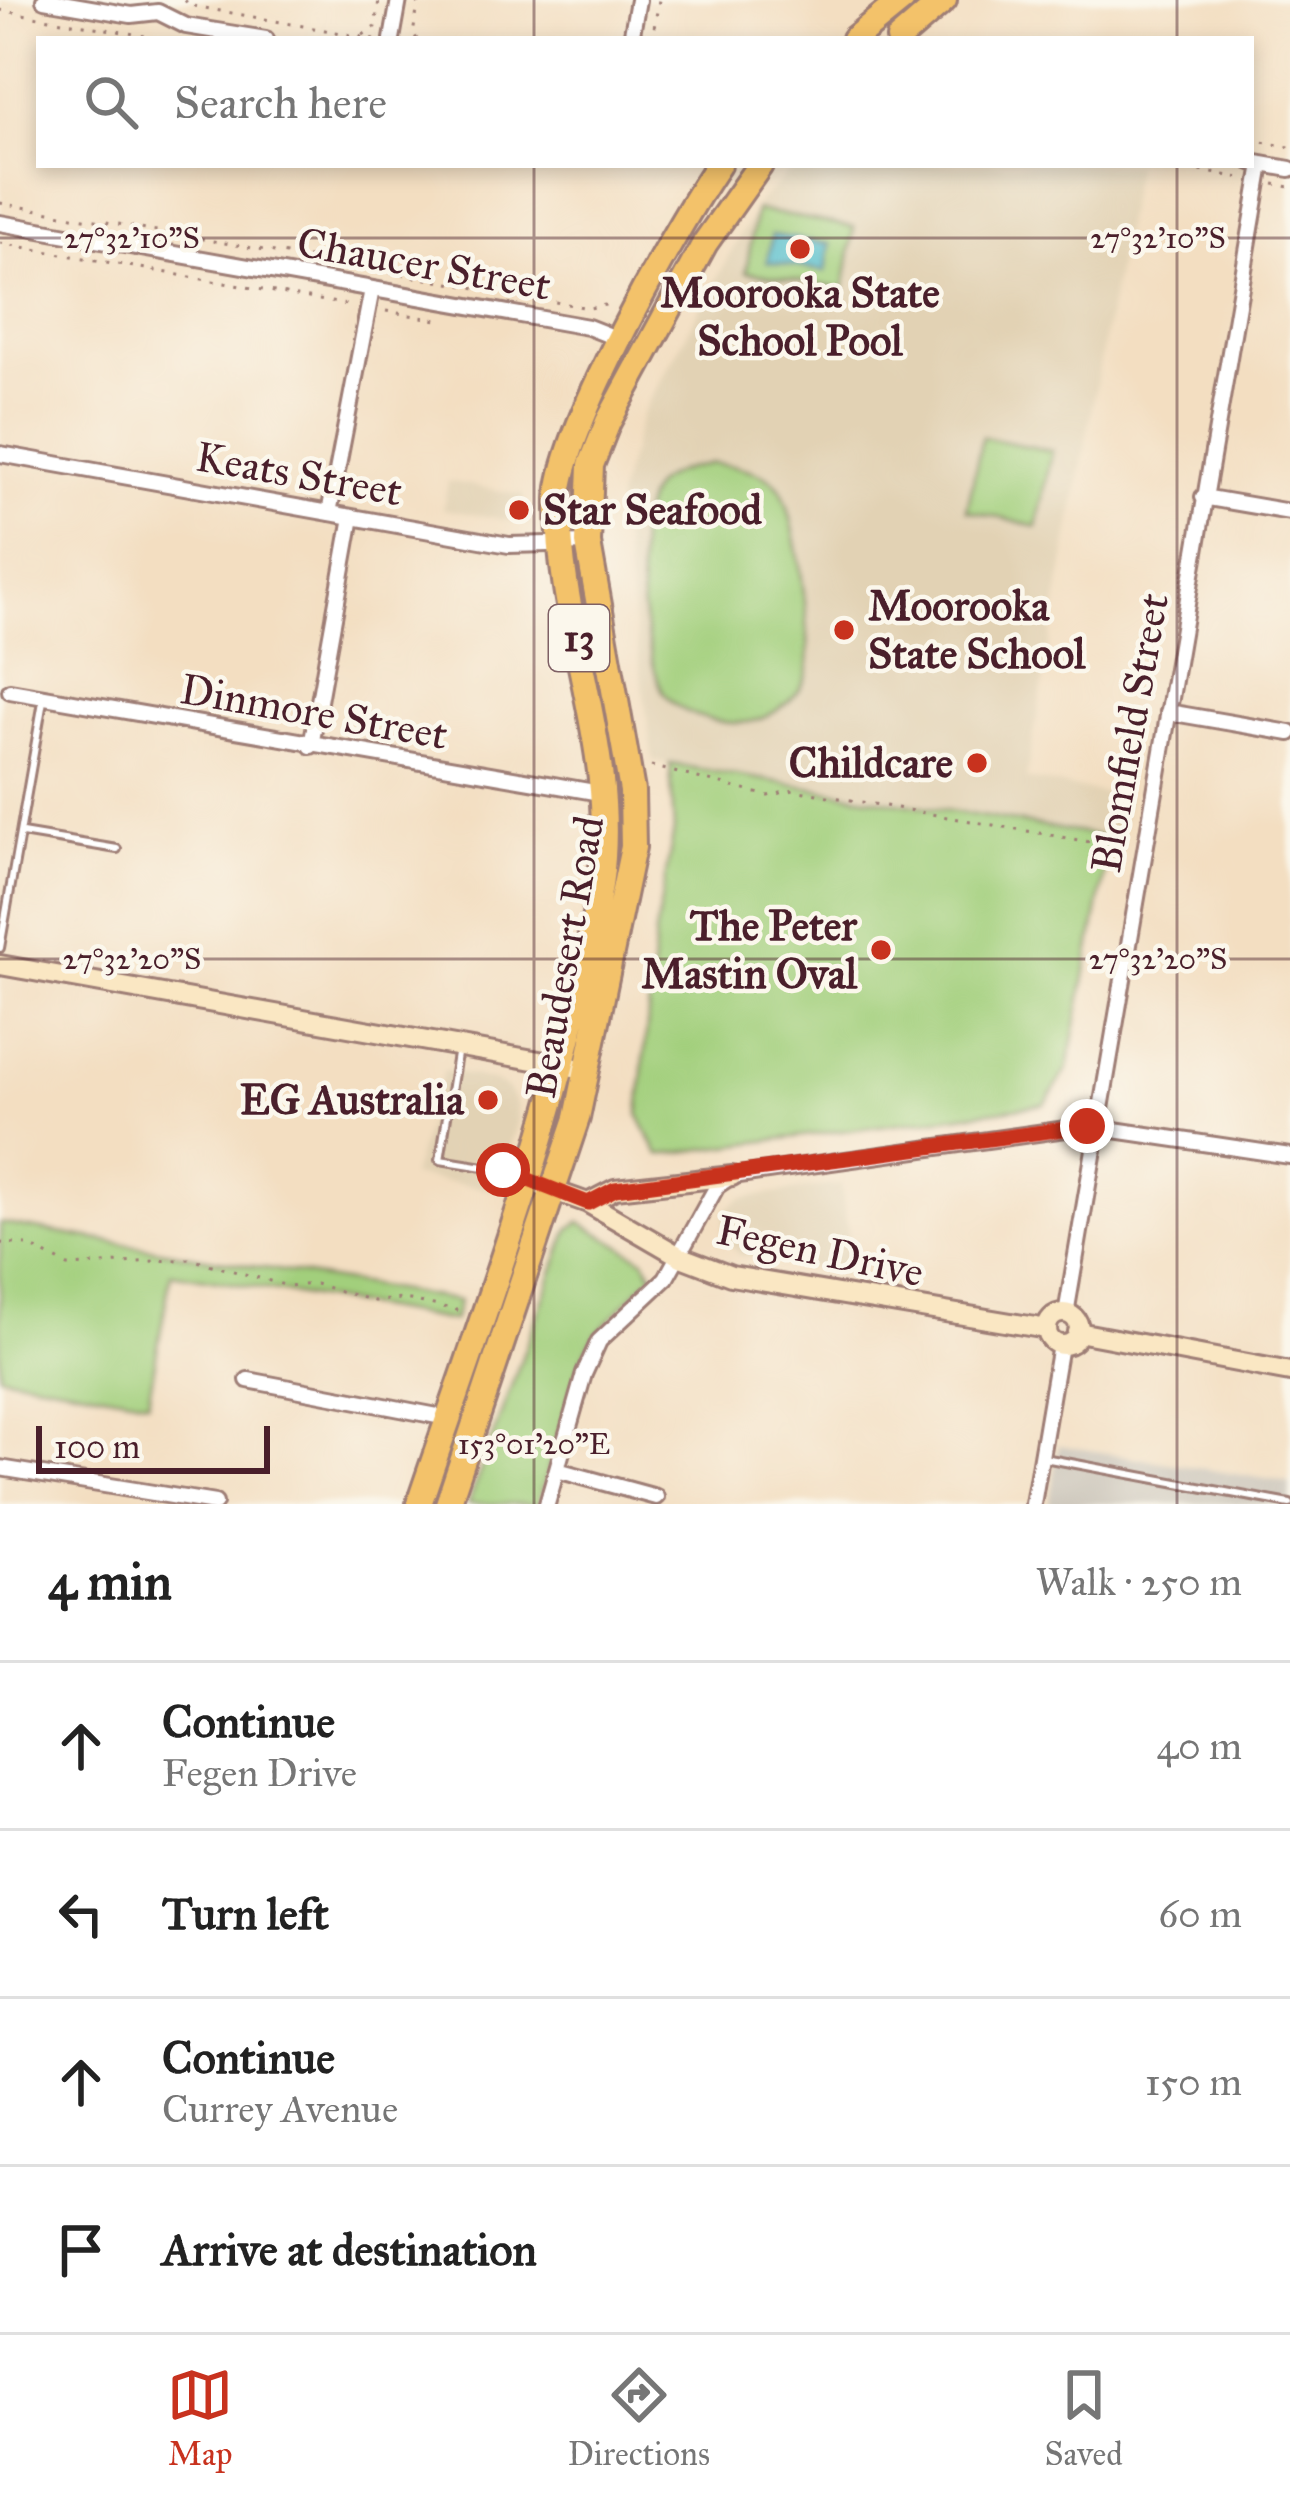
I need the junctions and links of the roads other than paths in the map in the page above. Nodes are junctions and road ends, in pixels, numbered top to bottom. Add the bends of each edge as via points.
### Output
1 (44, 0) edge
2 (399, 0) edge
3 (638, 0) edge
4 (902, 0) edge
5 (944, 0) edge
6 (159, 6) edge
7 (248, 36) edge
8 (393, 36) edge
9 (632, 36) edge
10 (858, 36) edge
11 (902, 36) edge
12 (1256, 163) edge
13 (716, 168) edge
14 (758, 168) edge
15 (1290, 169) edge
16 (0, 223) edge
17 (372, 289) junction
18 (621, 340) junction
19 (0, 454) edge
20 (1203, 497) junction
21 (1290, 512) edge
22 (329, 513) junction
23 (352, 517) junction
24 (575, 544) junction
25 (10, 691) dead end
26 (43, 697) junction
27 (1168, 712) junction
28 (1290, 733) edge
29 (311, 746) junction
30 (607, 794) junction
31 (22, 833) junction
32 (117, 849) dead end
33 (0, 948) edge
34 (0, 965) edge
35 (458, 1047) junction
36 (562, 1065) junction
37 (590, 1070) junction
38 (1097, 1126) junction
39 (1290, 1156) edge
40 (513, 1175) junction
41 (732, 1176) junction
42 (553, 1190) junction
43 (588, 1203) junction
44 (681, 1257) junction
45 (1066, 1314) junction
46 (1047, 1329) junction
47 (1078, 1332) junction
48 (1060, 1345) junction
49 (1290, 1372) edge
50 (248, 1380) dead end
51 (448, 1418) junction
52 (1040, 1458) junction
53 (0, 1468) edge
54 (557, 1470) junction
55 (656, 1497) dead end
56 (215, 1502) edge
57 (419, 1504) edge
58 (448, 1504) edge
59 (547, 1504) edge
60 (1033, 1504) edge
61 (1290, 1504) edge

1 - 6 street via 131,15
2 - 8 street
3 - 9 street
4 - 10 highway
5 - 11 highway
6 - 7 street via 186,26
12 - 15 street
12 - 20 street, Blomfield Street
13 - 18 highway, Beaudesert Road / 13
14 - 24 highway, Beaudesert Road / 13 via 705,243 598,443
16 - 17 street, Chaucer Street
17 - 18 street, Chaucer Street
17 - 22 street
18 - 24 highway, Beaudesert Road / 13 via 562,470
19 - 22 street, Keats Street
20 - 21 street
20 - 27 street, Blomfield Street
22 - 23 street, Keats Street
23 - 24 street, Keats Street via 529,548
23 - 29 street
24 - 30 highway, Beaudesert Road / 13
24 - 37 highway, Beaudesert Road / 13 via 627,758 633,847
25 - 26 street, Dinmore Street
26 - 29 street, Dinmore Street
26 - 31 lane
27 - 28 street
27 - 38 street, Blomfield Street
29 - 30 street, Dinmore Street
30 - 36 highway, Beaudesert Road / 13 via 599,888
31 - 32 lane
31 - 33 lane
34 - 35 street
35 - 36 street
35 - 40 lane via 440,1160
36 - 37 street
36 - 40 highway, Beaudesert Road / 13
37 - 42 highway, Beaudesert Road / 13
38 - 39 street
38 - 41 street
38 - 45 street, Blomfield Street
40 - 42 street, Fegen Drive
40 - 51 highway, Beaudesert Road / 13
41 - 43 street via 615,1189
41 - 44 street via 705,1204
42 - 43 street, Fegen Drive
42 - 58 highway, Beaudesert Road / 13
43 - 44 street, Fegen Drive
44 - 46 street, Fegen Drive via 760,1283
44 - 54 street via 599,1341
45 - 46 street
45 - 47 street
46 - 48 street
47 - 48 street
47 - 49 street
48 - 52 street
50 - 51 street
51 - 57 highway, Beaudesert Road / 13
52 - 60 street
52 - 61 lane
53 - 56 street
54 - 55 street
54 - 59 street

